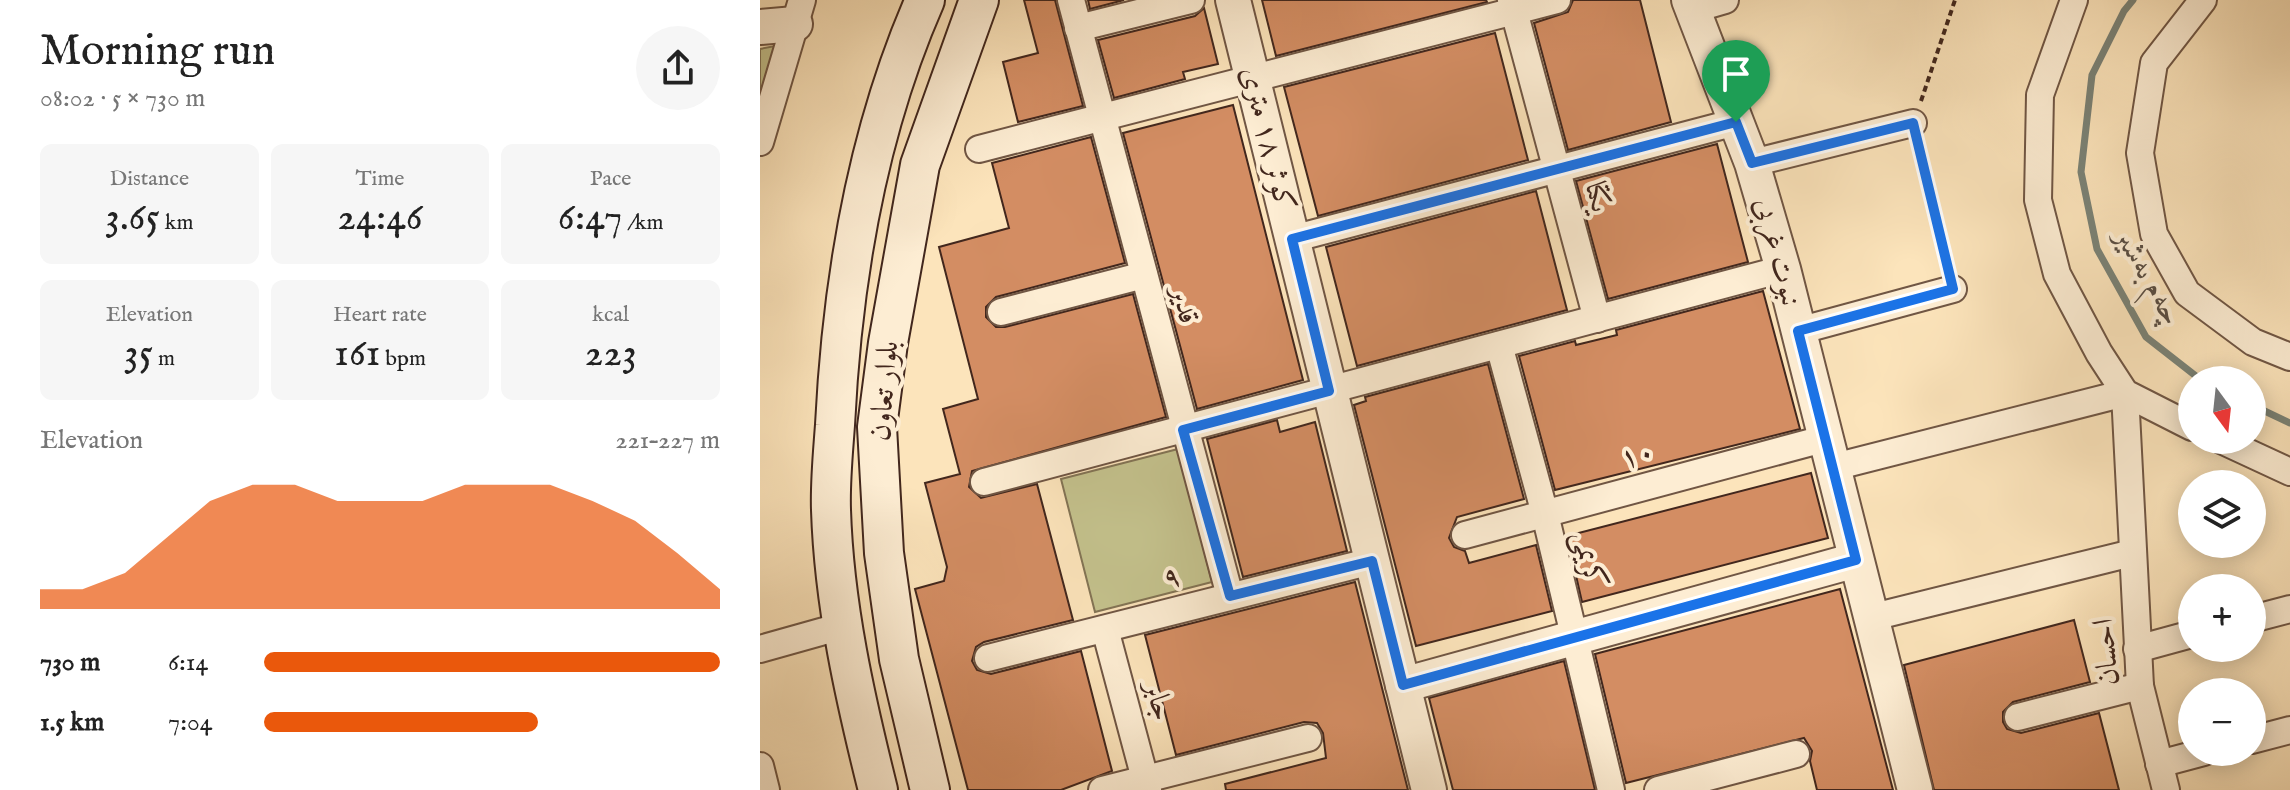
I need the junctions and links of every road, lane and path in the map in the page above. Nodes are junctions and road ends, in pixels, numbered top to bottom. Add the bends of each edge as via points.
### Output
1 (925, 0) edge
2 (979, 0) edge
3 (1071, 0) edge
4 (1191, 0) edge
5 (1233, 0) edge
6 (1557, 0) edge
7 (1955, 0) edge
8 (2074, 0) edge
9 (2203, 0) edge
10 (1703, 3) edge
11 (1512, 6) edge
12 (798, 12) edge
13 (760, 27) edge
14 (1078, 28) junction
15 (1253, 81) junction
16 (1102, 119) junction
17 (1736, 122) junction
18 (1913, 123) junction
19 (760, 142) edge
20 (979, 149) dead end
21 (1752, 163) junction
22 (1556, 167) junction
23 (1292, 239) junction
24 (1783, 269) junction
25 (1144, 275) junction
26 (1953, 289) joint
27 (1001, 312) dead end
28 (1597, 319) junction
29 (1798, 331) junction
30 (1499, 345) junction
31 (2290, 357) edge
32 (1329, 391) junction
33 (2125, 393) junction
34 (2178, 420) edge
35 (1183, 430) junction
36 (1830, 452) junction
37 (2251, 454) edge
38 (2290, 472) edge
39 (984, 482) dead end
40 (1545, 514) junction
41 (1465, 535) dead end
42 (2132, 553) junction
43 (1856, 560) junction
44 (1372, 561) junction
45 (1230, 596) junction
46 (2290, 609) edge
47 (2266, 615) edge
48 (1869, 618) junction
49 (842, 626) junction
50 (1105, 629) junction
51 (1574, 638) junction
52 (2178, 638) edge
53 (760, 649) edge
54 (2137, 649) junction
55 (988, 658) dead end
56 (1403, 685) junction
57 (2140, 686) junction
58 (2018, 717) dead end
59 (2290, 730) edge
60 (2266, 736) edge
61 (1308, 738) dead end
62 (1796, 754) dead end
63 (2178, 759) edge
64 (2159, 764) junction
65 (760, 766) edge
66 (1147, 784) edge
67 (766, 790) edge
68 (878, 790) edge
69 (930, 790) edge
70 (1102, 790) edge
71 (1429, 790) edge
72 (1611, 790) edge
73 (1658, 790) edge
74 (1915, 790) edge
75 (2166, 790) edge

1 - 49 main road, بلوار تعاون via 884,113 854,250 830,508
2 - 69 main road, بلوار تعاون via 920,165 877,427 890,598
3 - 14 street, قدیر
4 - 14 street
5 - 15 street, کوثر ۱۸ متری
6 - 11 street
7 - 18 path
8 - 33 street via 2040,95 2038,200 2057,274
9 - 31 street via 2154,63 2140,153 2154,234 2187,293 2253,342
10 - 17 street, نبوت غربی
11 - 15 street
11 - 22 street, یکتا
12 - 13 street
12 - 19 street
14 - 16 street, قدیر
15 - 16 street
15 - 23 street, کوثر ۱۸ متری
16 - 20 street
16 - 25 street, قدیر
17 - 21 street, نبوت غربی
17 - 22 street
18 - 21 street
18 - 26 path
21 - 24 street, نبوت غربی
22 - 23 street
22 - 28 street, یکتا
23 - 32 street, کوثر ۱۸ متری
24 - 28 street
24 - 29 street, نبوت غربی
25 - 27 street
25 - 35 street, قدیر
26 - 29 street
28 - 30 street
29 - 36 street, نبوت غربی
30 - 32 street
30 - 40 street, کریمی
32 - 35 street
32 - 44 street, کوثر ۱۸ متری
33 - 34 street
33 - 36 street, ۱۰
33 - 42 street, احسان
35 - 39 street
35 - 45 street, قدیر
36 - 40 street, ۱۰
36 - 43 street, نبوت غربی
37 - 38 street
40 - 41 street, ۱۰
40 - 51 street, کریمی
42 - 48 street
42 - 54 street, احسان
43 - 48 street, نبوت غربی
43 - 51 street
44 - 45 street, ۹
44 - 56 street, کوثر ۱۸ متری
45 - 50 street, ۹
46 - 47 street
48 - 74 street, نبوت غربی
49 - 53 street
49 - 68 main road, بلوار تعاون
50 - 55 street, ۹
50 - 66 street, جابر
51 - 56 street
51 - 72 street, کریمی
52 - 54 street
54 - 57 street, احسان
56 - 71 street, کوثر ۱۸ متری
57 - 58 street
57 - 64 street, احسان
59 - 60 street
61 - 66 street
62 - 73 street
63 - 64 street
64 - 75 street, احسان
65 - 67 street
66 - 70 street

